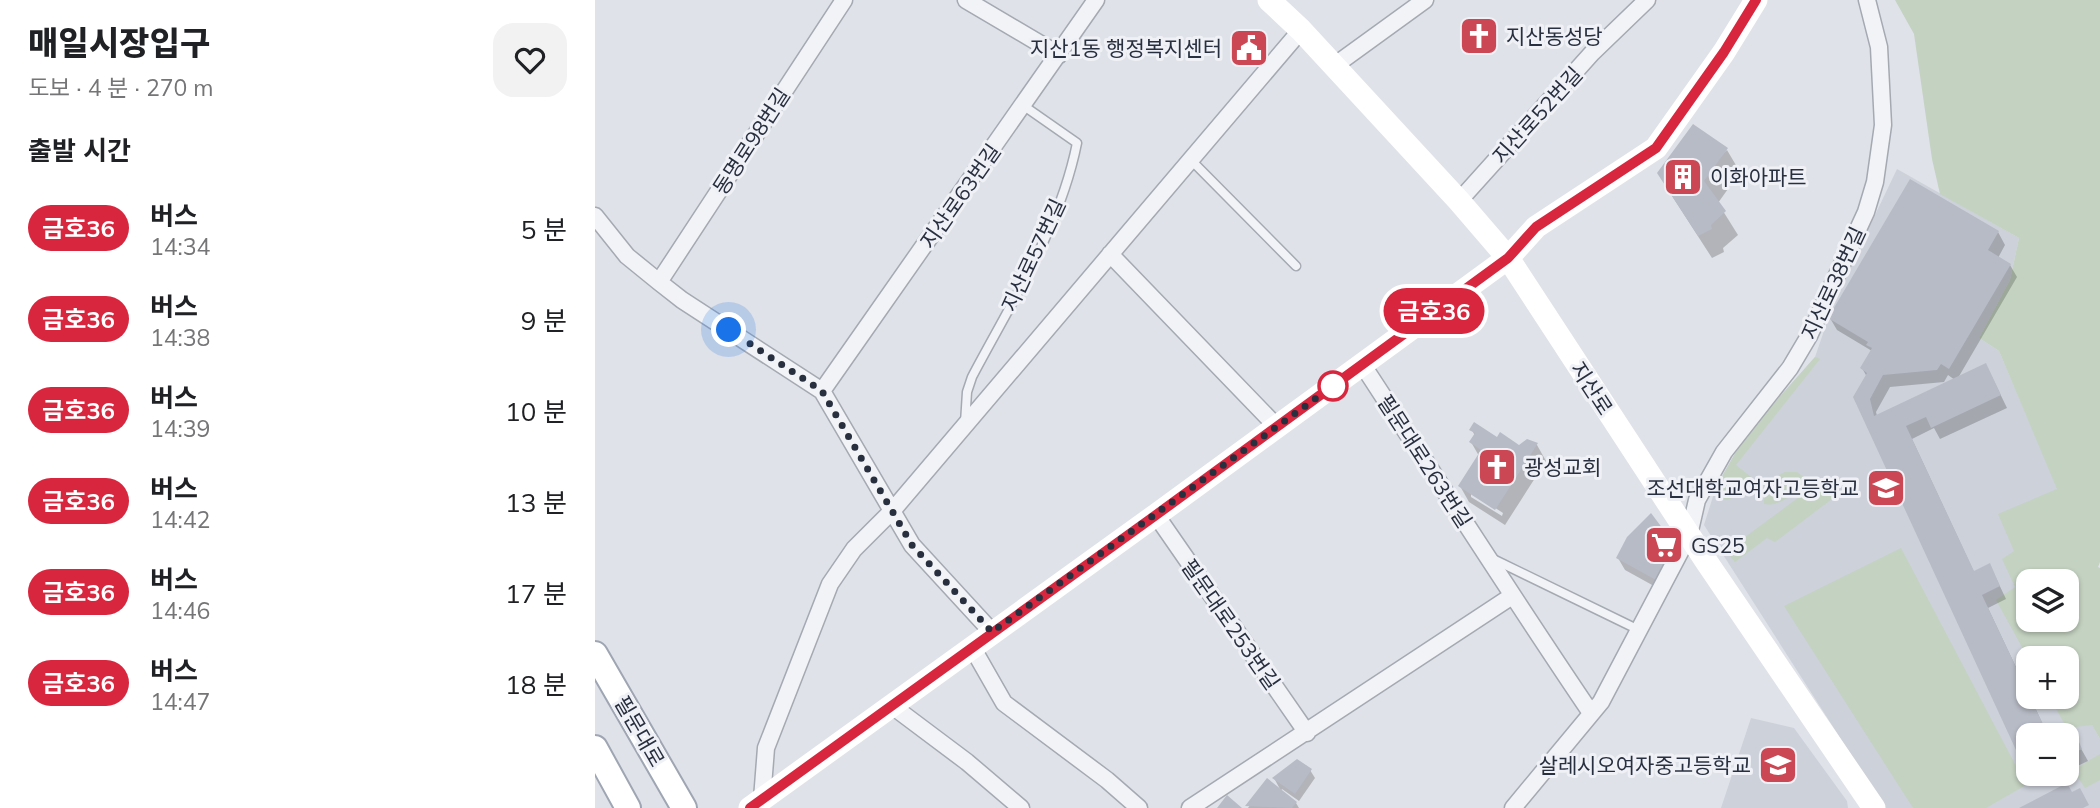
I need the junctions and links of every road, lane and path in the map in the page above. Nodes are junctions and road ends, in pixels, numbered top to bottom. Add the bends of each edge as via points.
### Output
1 (844, 0) edge
2 (966, 0) edge
3 (1096, 0) edge
4 (1269, 0) edge
5 (1425, 0) edge
6 (1647, 0) edge
7 (1756, 0) edge
8 (1867, 0) edge
9 (1301, 30) junction
10 (1059, 55) junction
11 (1334, 66) junction
12 (1024, 106) junction
13 (1191, 160) junction
14 (1459, 201) junction
15 (595, 216) edge
16 (1110, 254) junction
17 (1508, 258) junction
18 (1296, 266) dead end
19 (659, 282) junction
20 (1361, 364) junction
21 (822, 391) junction
22 (965, 426) junction
23 (1277, 427) junction
24 (893, 510) junction
25 (1156, 515) junction
26 (1689, 536) junction
27 (1489, 557) junction
28 (1512, 596) junction
29 (1639, 629) junction
30 (992, 632) junction
31 (972, 647) junction
32 (595, 654) edge
33 (891, 705) junction
34 (1591, 713) junction
35 (1307, 733) junction
36 (595, 748) edge
37 (756, 804) edge
38 (621, 806) edge
39 (684, 808) edge
40 (1021, 808) edge
41 (1139, 808) edge
42 (1191, 808) edge
43 (1513, 808) edge
44 (1874, 808) edge

1 - 19 street, 동명로98번길
2 - 10 street
3 - 10 street, 지산로63번길
4 - 9 street, 지산로
5 - 11 street
6 - 14 street, 지산로52번길 via 1592,53
7 - 17 street via 1656,148 1536,227
8 - 26 street, 지산로38번길 via 1879,47 1884,125 1866,212 1809,336 1790,368 1724,452 1696,500
9 - 11 street, 지산로
9 - 13 street, 지산로57번길
10 - 12 street, 지산로63번길
11 - 14 street, 지산로
12 - 21 street, 지산로63번길
12 - 22 lane, 지산로57번길 via 1077,143 1073,165 1023,284 972,377
13 - 16 street, 지산로57번길
13 - 18 lane
14 - 17 street, 지산로
15 - 19 street via 627,256
16 - 22 street, 지산로57번길
16 - 23 street
17 - 20 street
17 - 26 street, 지산로
19 - 21 street
20 - 23 street
20 - 27 street, 필문대로263번길
21 - 24 street
22 - 24 street, 지산로57번길
23 - 25 street
24 - 30 street via 912,545
24 - 37 street via 854,549 830,584 766,748
25 - 30 street
25 - 35 street, 필문대로253번길
26 - 29 street
26 - 44 street, 지산로
27 - 28 street, 필문대로263번길
27 - 29 lane
28 - 34 street, 필문대로263번길
28 - 35 street
29 - 34 street
30 - 31 street
31 - 33 street
31 - 41 street via 1004,704
32 - 39 main road, 필문대로
33 - 37 street
33 - 40 street
34 - 43 street
35 - 42 street
36 - 38 main road

